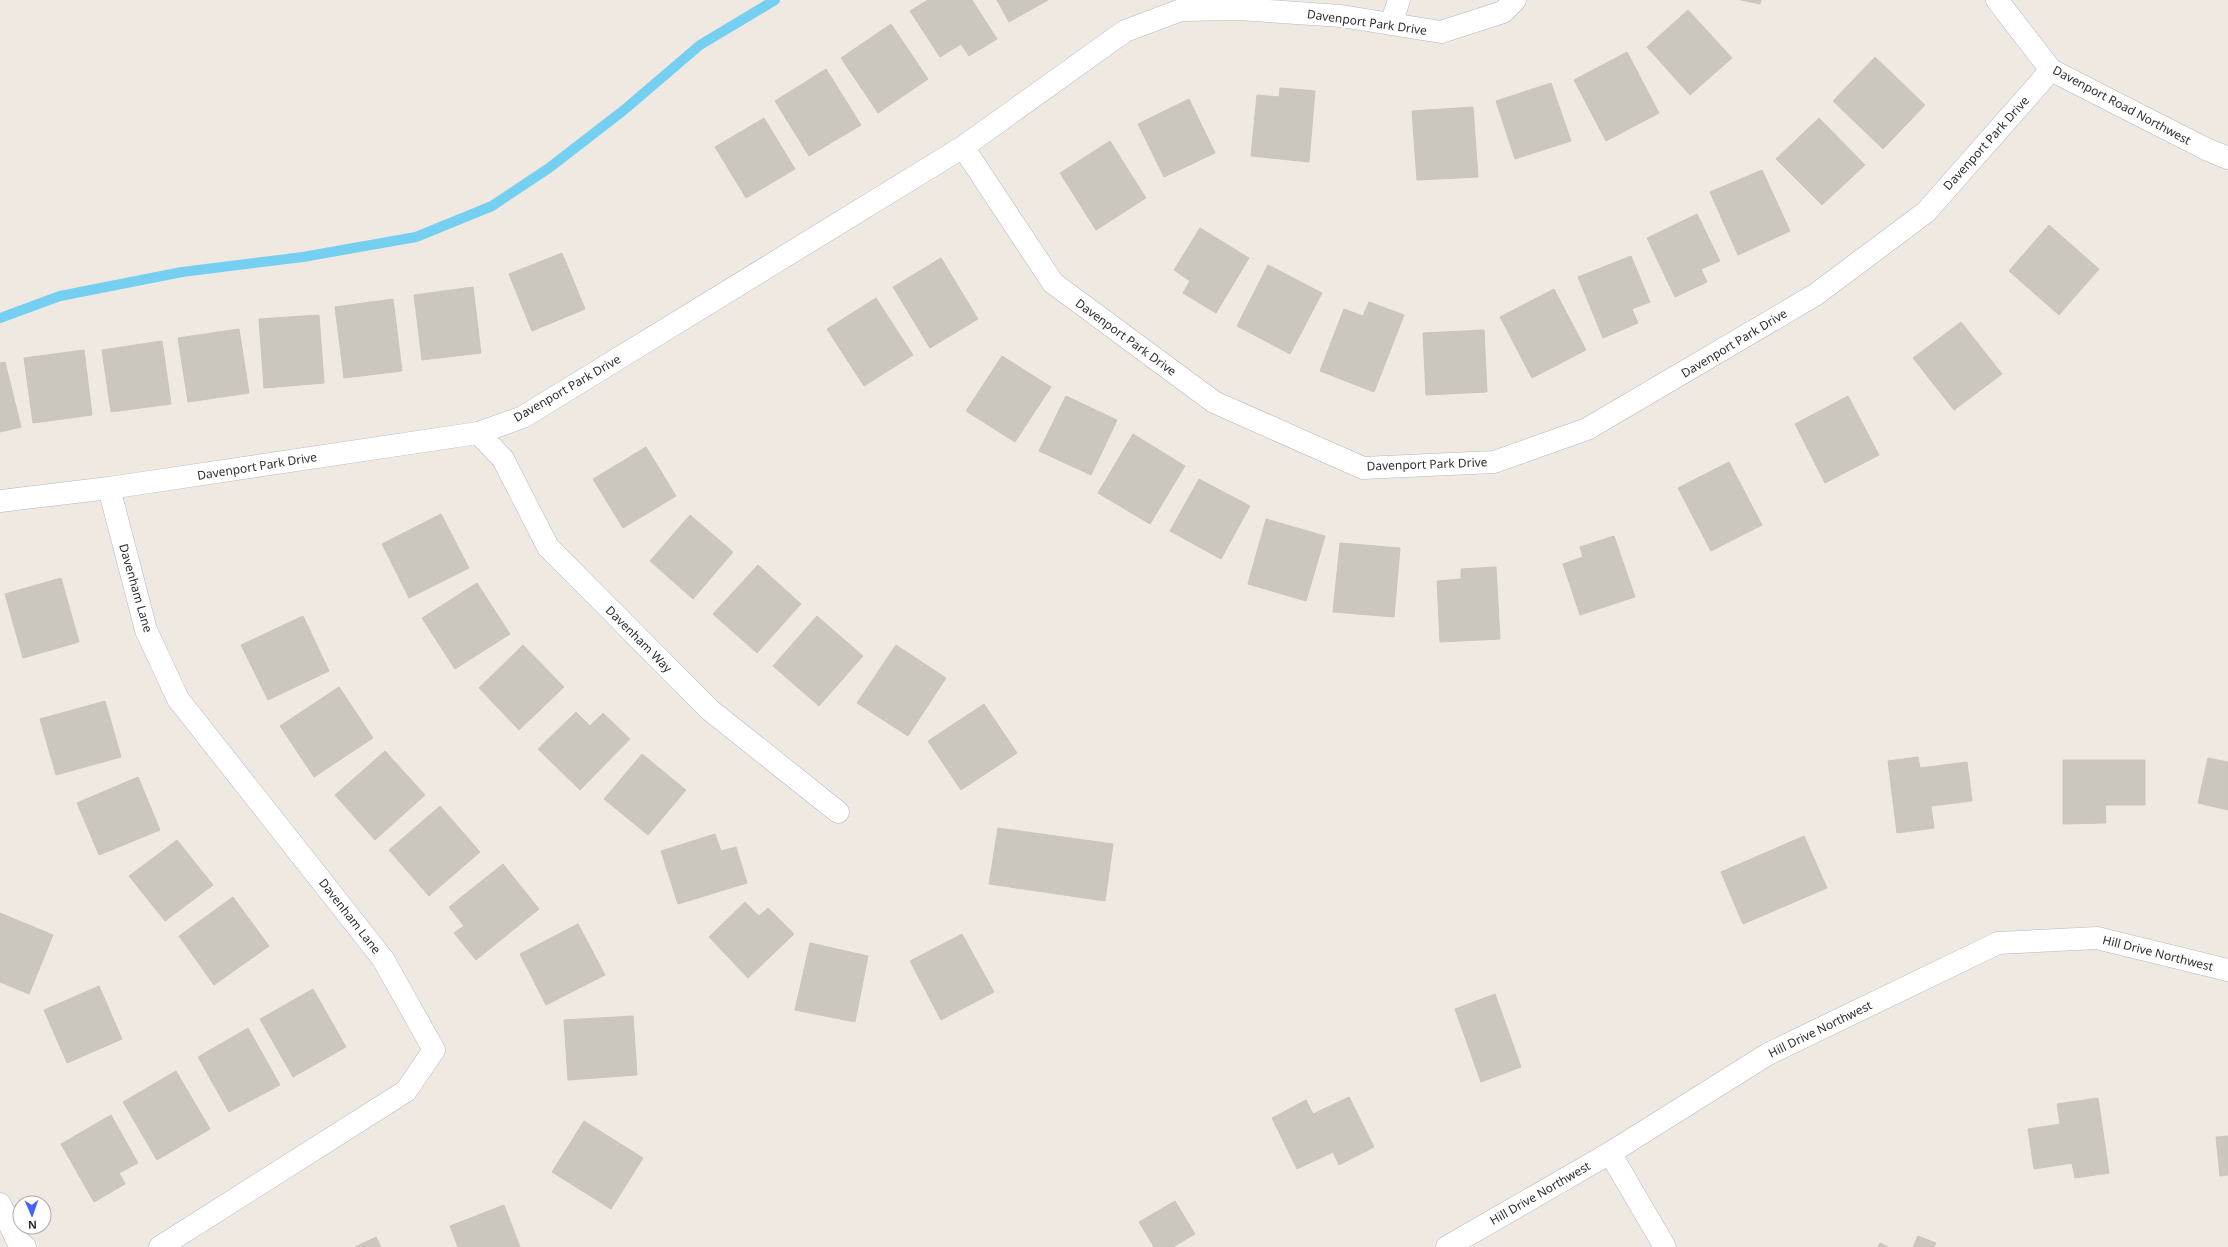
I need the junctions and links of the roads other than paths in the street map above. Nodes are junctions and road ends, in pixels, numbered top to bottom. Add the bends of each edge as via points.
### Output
1 (1399, 0) edge
2 (1516, 0) edge
3 (1997, 0) edge
4 (1390, 24) junction
5 (2051, 70) junction
6 (963, 147) junction
7 (2228, 158) edge
8 (478, 433) junction
9 (109, 488) junction
10 (0, 501) edge
11 (838, 812) dead end
12 (2228, 970) edge
13 (1610, 1153) junction
14 (0, 1204) edge
15 (25, 1247) edge
16 (160, 1247) edge
17 (1447, 1247) edge
18 (1665, 1247) edge

1 - 4 street
2 - 4 street, Davenport Park Drive via 1503,12 1441,32
3 - 5 street, Davenport Road Northwest
4 - 6 street, Davenport Park Drive via 1333,16 1239,9 1182,10 1125,31
5 - 6 street, Davenport Park Drive via 1926,212 1815,295 1586,430 1494,462 1363,468 1214,402 1053,283
5 - 7 street, Davenport Road Northwest
6 - 8 street, Davenport Park Drive via 523,417
8 - 9 street, Davenport Park Drive
8 - 11 street, Davenham Way via 503,459 548,547 710,710
9 - 10 street, Davenport Park Drive
9 - 16 street, Davenham Lane via 146,630 178,699 383,959 434,1050 406,1091
12 - 13 street, Hill Drive Northwest via 2097,938 1998,943 1768,1054
13 - 17 street, Hill Drive Northwest
13 - 18 street
14 - 15 street via 17,1240

